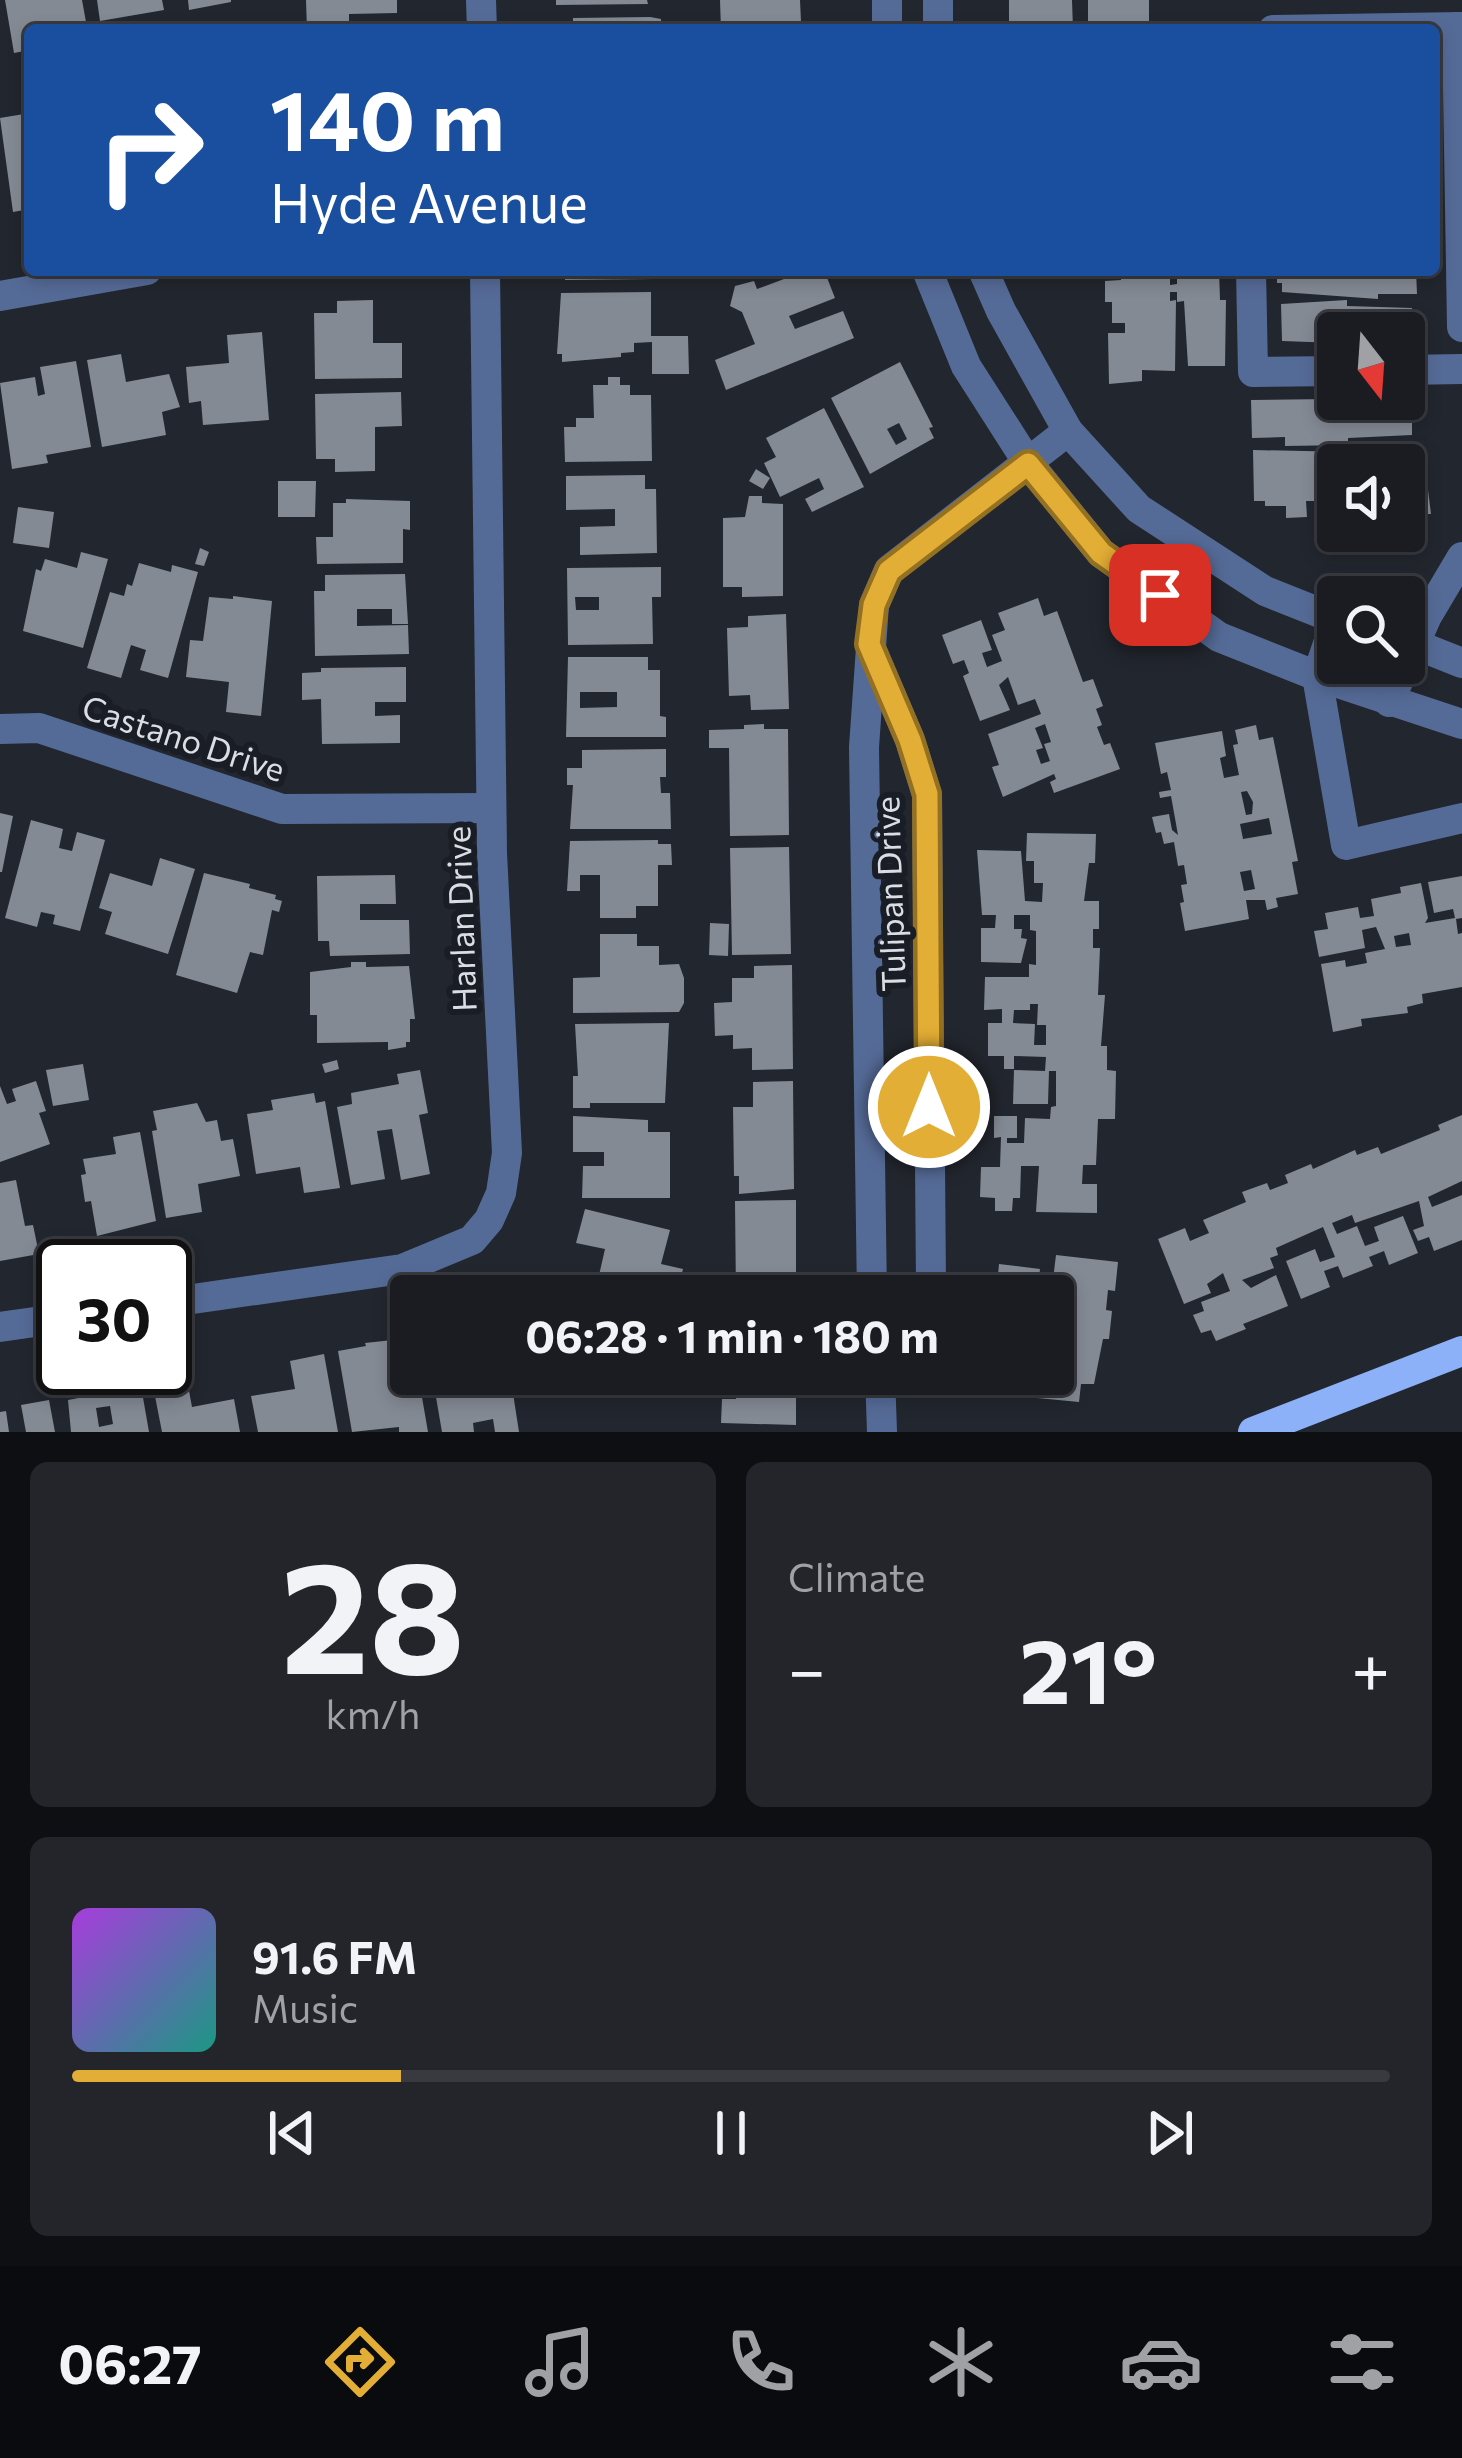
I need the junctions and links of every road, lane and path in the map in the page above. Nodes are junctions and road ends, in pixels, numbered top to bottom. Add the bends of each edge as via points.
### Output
1 (1342, 14) edge
2 (1299, 24) edge
3 (1433, 24) edge
4 (1460, 27) edge
5 (112, 276) edge
6 (485, 276) edge
7 (929, 276) edge
8 (985, 276) edge
9 (1251, 276) edge
10 (0, 296) edge
11 (1462, 327) edge
12 (1462, 369) edge
13 (1425, 370) edge
14 (1317, 371) edge
15 (1068, 431) junction
16 (1028, 464) junction
17 (1462, 557) edge
18 (1317, 612) edge
19 (1425, 616) edge
20 (869, 644) junction
21 (1425, 648) edge
22 (1462, 663) edge
23 (1317, 676) edge
24 (1318, 684) edge
25 (1339, 684) edge
26 (1395, 684) edge
27 (1389, 702) junction
28 (1462, 724) edge
29 (0, 729) edge
30 (491, 808) junction
31 (1462, 818) edge
32 (872, 1275) edge
33 (931, 1275) edge
34 (192, 1299) edge
35 (36, 1322) edge
36 (0, 1327) edge
37 (1462, 1351) edge
38 (883, 1395) edge
39 (882, 1432) edge
40 (1253, 1432) edge

1 - 2 street
1 - 3 street
4 - 11 street
5 - 10 street
6 - 30 street, Harlan Drive
7 - 16 street via 966,366
8 - 15 street
9 - 14 street via 1253,372
12 - 13 street
15 - 16 street, Tulipan Drive
15 - 18 street via 1139,509 1265,591
16 - 20 street, Tulipan Drive via 889,571
16 - 23 street via 1101,553 1219,637
17 - 19 street
20 - 32 street, Tulipan Drive
20 - 33 street, Tulipan Drive via 927,794
21 - 22 street
24 - 31 street via 1346,845
25 - 27 street
26 - 27 street
27 - 28 street
29 - 30 street, Castano Drive via 39,728 282,808
30 - 34 street, Harlan Drive via 507,1153 489,1220 472,1240 401,1269
35 - 36 street
37 - 40 main road
38 - 39 street

